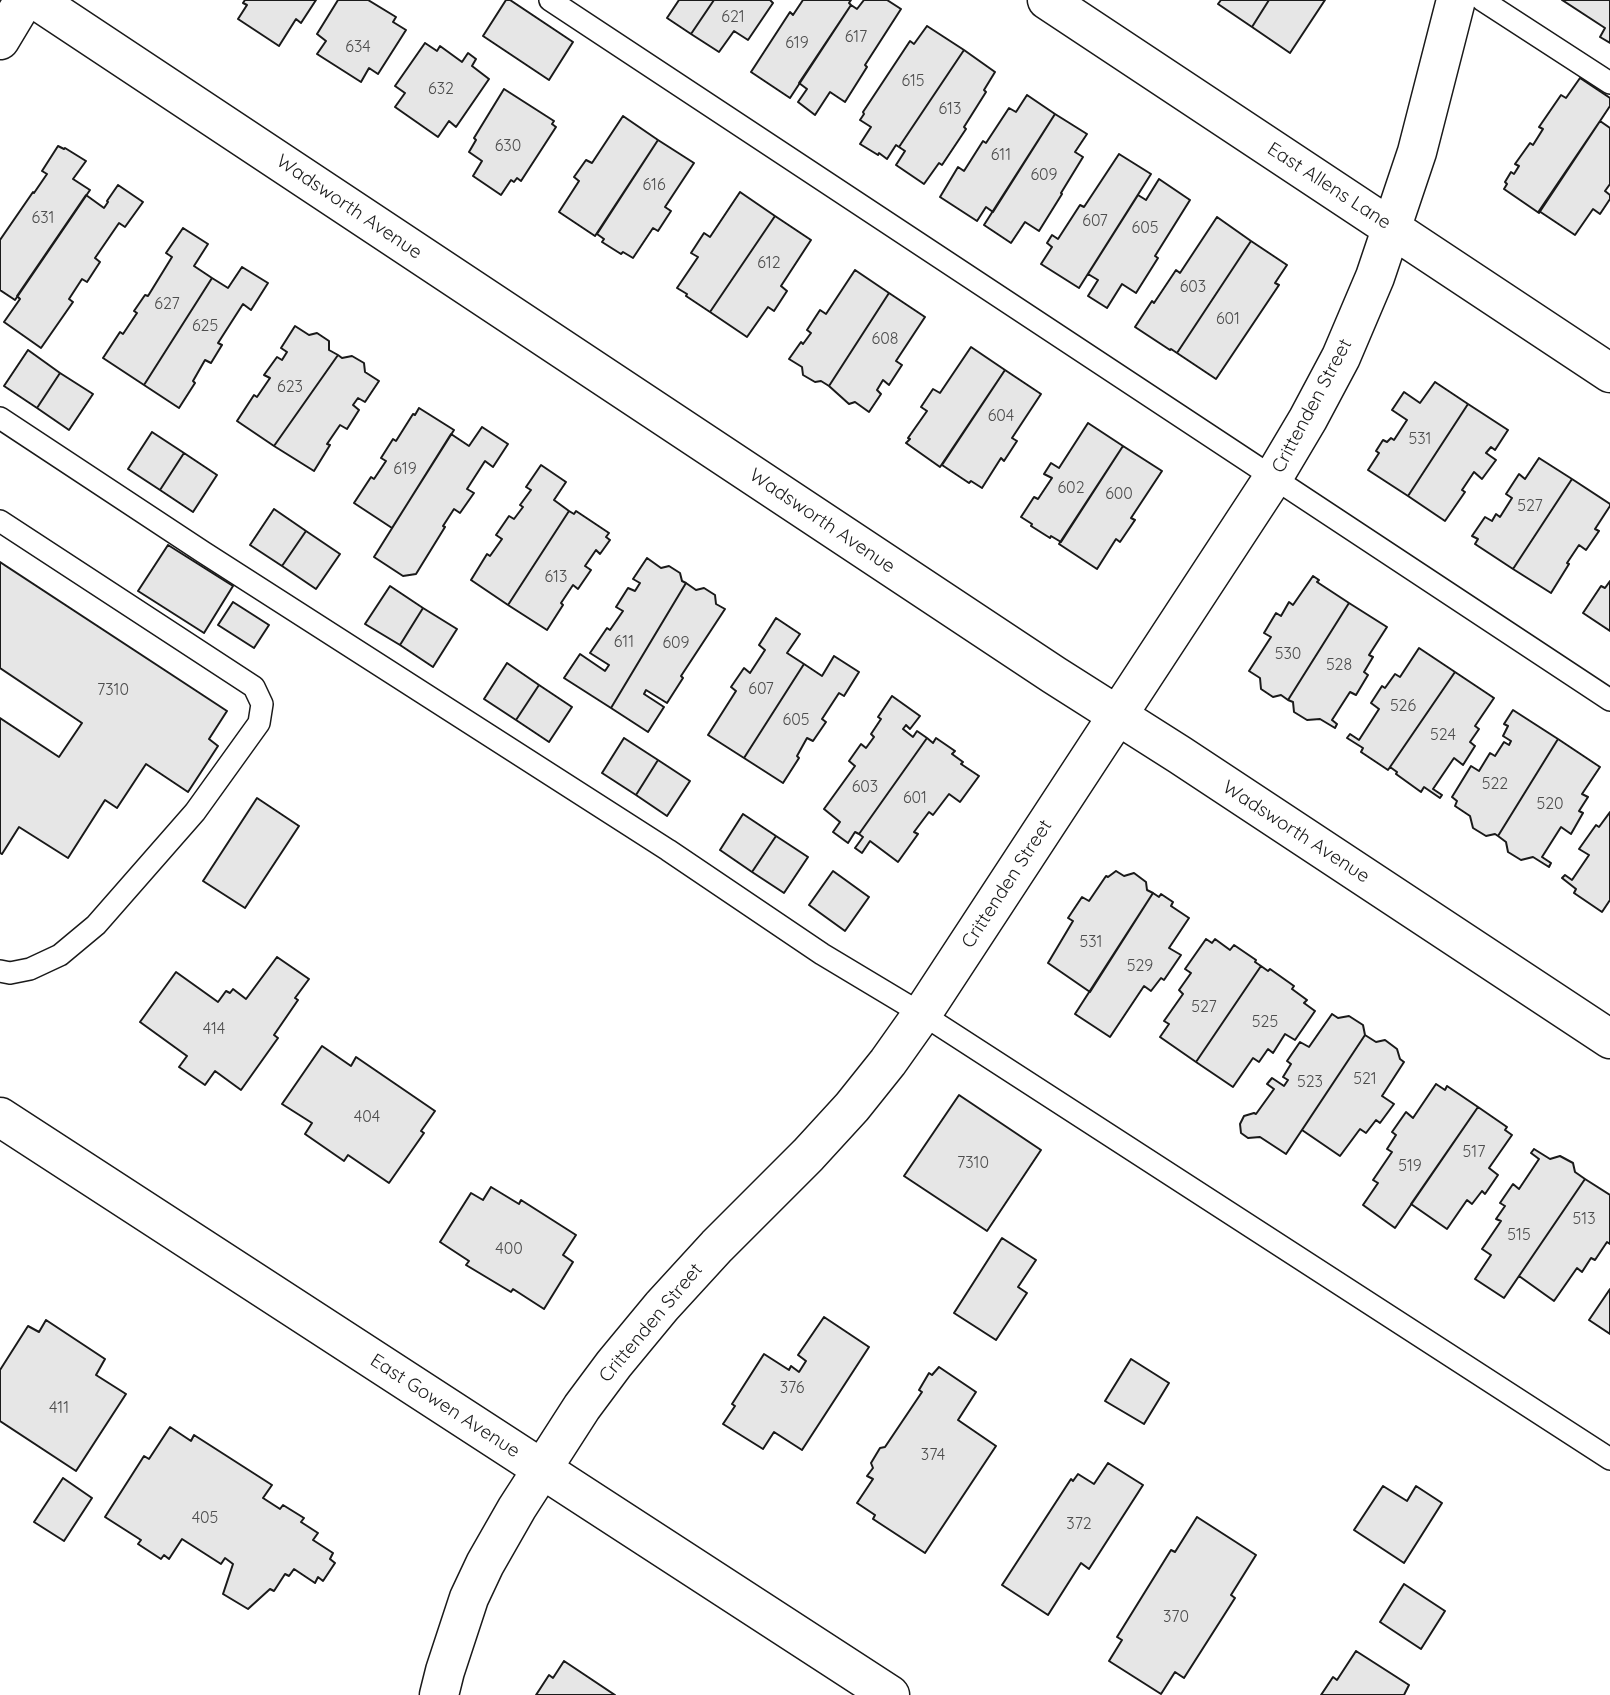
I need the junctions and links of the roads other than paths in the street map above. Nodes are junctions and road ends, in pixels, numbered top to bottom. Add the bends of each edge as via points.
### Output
1 (24, 0) edge
2 (36, 0) edge
3 (550, 0) edge
4 (1047, 0) edge
5 (1455, 0) edge
6 (1482, 0) edge
7 (0, 40) edge
8 (1610, 83) edge
9 (1392, 228) junction
10 (1610, 373) edge
11 (0, 418) edge
12 (1273, 478) junction
13 (0, 521) edge
14 (1610, 700) edge
15 (1117, 715) junction
16 (0, 971) edge
17 (922, 1014) junction
18 (1610, 1039) edge
19 (0, 1117) edge
20 (1610, 1459) edge
21 (541, 1469) junction
22 (439, 1695) edge
23 (890, 1695) edge

1 - 7 street
2 - 15 street, Wadsworth Avenue
3 - 12 lane
4 - 9 street, East Allens Lane
5 - 9 street, Crittenden Street via 1417,152
6 - 8 lane
9 - 10 street, East Allens Lane
9 - 12 street, Crittenden Street via 1341,357
11 - 17 lane via 822,954
12 - 14 lane
12 - 15 street, Crittenden Street
13 - 16 lane via 254,687 262,704 259,723 195,812 96,925 60,955 30,969
15 - 17 street, Crittenden Street
15 - 18 street, Wadsworth Avenue
17 - 20 lane
17 - 21 street, Crittenden Street via 852,1107 717,1246 622,1354
19 - 21 street, East Gowen Avenue
21 - 22 street, Crittenden Street via 469,1598
21 - 23 street, East Gowen Avenue

